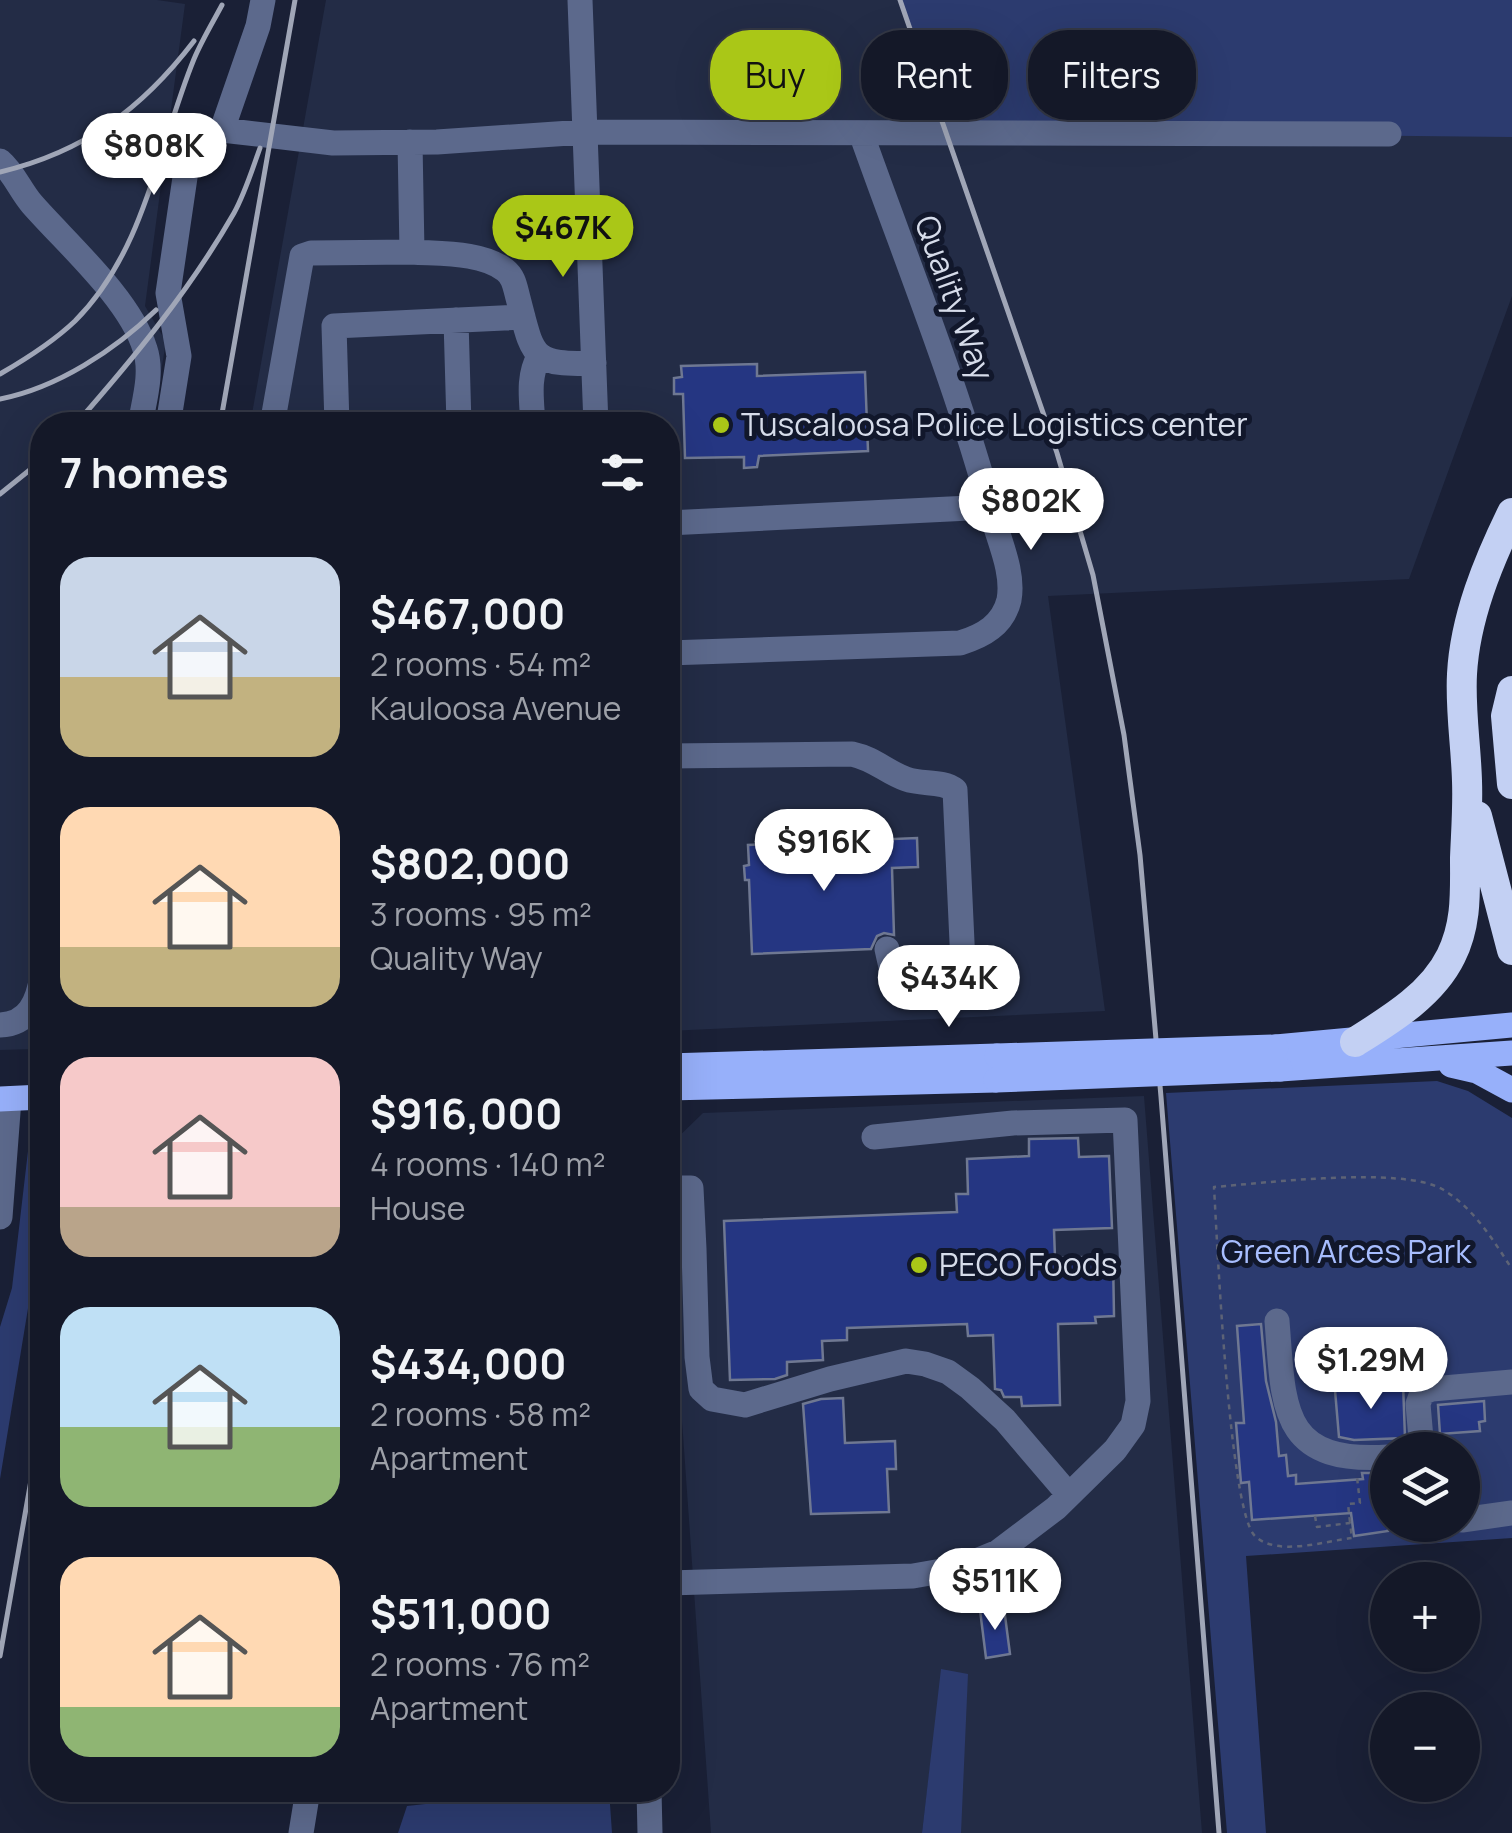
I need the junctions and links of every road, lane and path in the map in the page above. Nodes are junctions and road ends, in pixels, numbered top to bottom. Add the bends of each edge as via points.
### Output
1 (263, 0) edge
2 (580, 0) edge
3 (222, 130) junction
4 (585, 132) junction
5 (861, 133) junction
6 (1389, 134) dead end
7 (410, 142) junction
8 (0, 161) edge
9 (412, 252) junction
10 (523, 317) junction
11 (456, 320) junction
12 (540, 357) junction
13 (594, 363) junction
14 (142, 412) edge
15 (170, 412) edge
16 (274, 412) edge
17 (337, 412) edge
18 (458, 412) edge
19 (532, 412) edge
20 (596, 412) edge
21 (990, 507) junction
22 (1512, 513) edge
23 (680, 522) edge
24 (680, 653) edge
25 (1512, 690) edge
26 (680, 756) edge
27 (1467, 780) junction
28 (1512, 784) edge
29 (887, 949) dead end
30 (1512, 950) edge
31 (30, 1010) edge
32 (0, 1025) edge
33 (1512, 1025) edge
34 (1355, 1042) junction
35 (1512, 1053) edge
36 (1278, 1058) junction
37 (1432, 1060) junction
38 (686, 1073) edge
39 (1512, 1090) edge
40 (30, 1096) edge
41 (5, 1099) edge
42 (874, 1136) dead end
43 (0, 1217) edge
44 (680, 1250) edge
45 (1512, 1270) edge
46 (1277, 1321) dead end
47 (1512, 1382) edge
48 (1420, 1432) edge
49 (1370, 1458) edge
50 (1356, 1459) junction
51 (1069, 1495) junction
52 (1512, 1513) edge
53 (1315, 1516) dead end
54 (1480, 1517) edge
55 (1350, 1524) junction
56 (680, 1584) edge
57 (306, 1802) edge
58 (649, 1802) edge
59 (300, 1833) edge
60 (650, 1833) edge

1 - 3 street
2 - 4 street
3 - 7 street via 333,143
3 - 15 street via 196,140 188,157 168,293 179,356
4 - 5 street
4 - 7 street
4 - 13 street
5 - 6 street
5 - 21 street, Quality Way
7 - 9 street
8 - 14 street via 137,329 147,355
9 - 10 street via 456,255 504,269 514,279
9 - 16 street via 302,256
10 - 11 street
10 - 12 street
11 - 17 street via 334,326
11 - 18 street
12 - 13 street
12 - 19 street via 533,367
13 - 20 street
21 - 23 street
21 - 24 street, Quality Way via 1010,582 998,623 981,636 950,644
22 - 27 highway via 1492,553 1462,669
25 - 28 highway via 1506,716
26 - 29 street via 852,754 904,778 955,790 963,964 956,970 898,972
27 - 30 highway
27 - 34 highway via 1467,899 1450,958 1419,996
31 - 32 street
33 - 34 main road
34 - 36 main road
35 - 37 main road
36 - 37 main road
36 - 38 main road, bridge
37 - 39 main road
40 - 41 main road
41 - 43 street
42 - 51 street via 1125,1120 1138,1401 1133,1426
44 - 51 street via 701,1390 712,1399 745,1406 830,1379 925,1364 970,1388
45 - 55 path via 1474,1215 1426,1182 1214,1187 1235,1465 1248,1526 1258,1539 1282,1546 1352,1538
46 - 50 street via 1282,1394 1294,1426 1316,1448
47 - 48 street via 1422,1394
49 - 50 street
50 - 55 path via 1360,1503 1348,1504
51 - 56 street via 998,1552 959,1568 913,1576
52 - 54 street
53 - 55 path via 1317,1527
57 - 59 street
58 - 60 street

